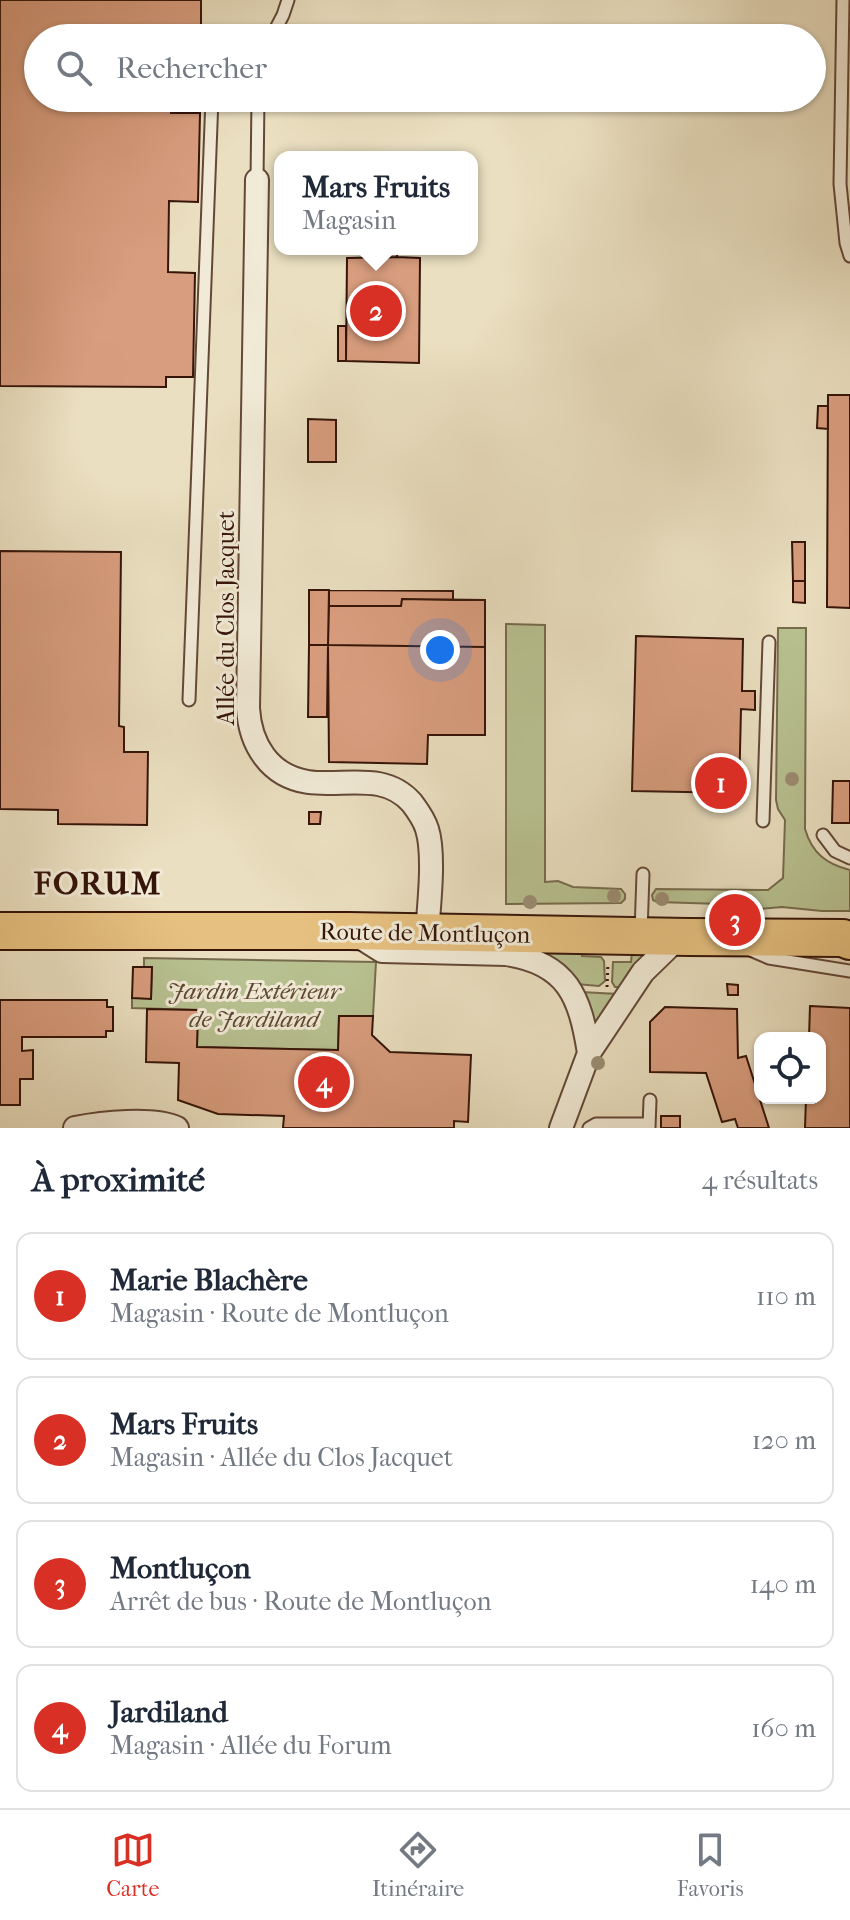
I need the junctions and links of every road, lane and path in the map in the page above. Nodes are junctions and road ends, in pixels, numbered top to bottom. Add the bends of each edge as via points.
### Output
1 (288, 0) edge
2 (843, 0) edge
3 (278, 24) edge
4 (211, 112) edge
5 (258, 112) edge
6 (257, 180) joint
7 (850, 256) edge
8 (769, 642) dead end
9 (189, 700) dead end
10 (763, 821) dead end
11 (823, 835) dead end
12 (850, 858) edge
13 (643, 874) dead end
14 (2, 930) edge
15 (349, 931) junction
16 (427, 933) junction
17 (640, 937) junction
18 (679, 937) junction
19 (848, 946) edge
20 (608, 952) dead end
21 (606, 991) dead end
22 (589, 1053) junction
23 (650, 1100) dead end
24 (649, 1126) edge
25 (75, 1128) edge
26 (177, 1128) edge
27 (561, 1128) edge
28 (589, 1128) edge

1 - 3 lane
2 - 7 lane via 840,184
4 - 9 lane
5 - 6 lane
6 - 16 street, Allée du Clos Jacquet via 249,725 261,753 285,774 310,782 381,784 408,799 427,828 430,848
8 - 10 lane
11 - 12 lane via 835,851
13 - 17 lane
14 - 15 main road, Route de Montluçon
15 - 16 main road, Route de Montluçon
15 - 22 street via 382,951 506,954 540,962 573,992
16 - 17 main road, Route de Montluçon
17 - 18 main road, Route de Montluçon
18 - 19 main road, Route de Montluçon
18 - 22 street via 643,972
20 - 21 path
22 - 27 street
23 - 24 lane
24 - 28 lane
25 - 26 street via 137,1123

